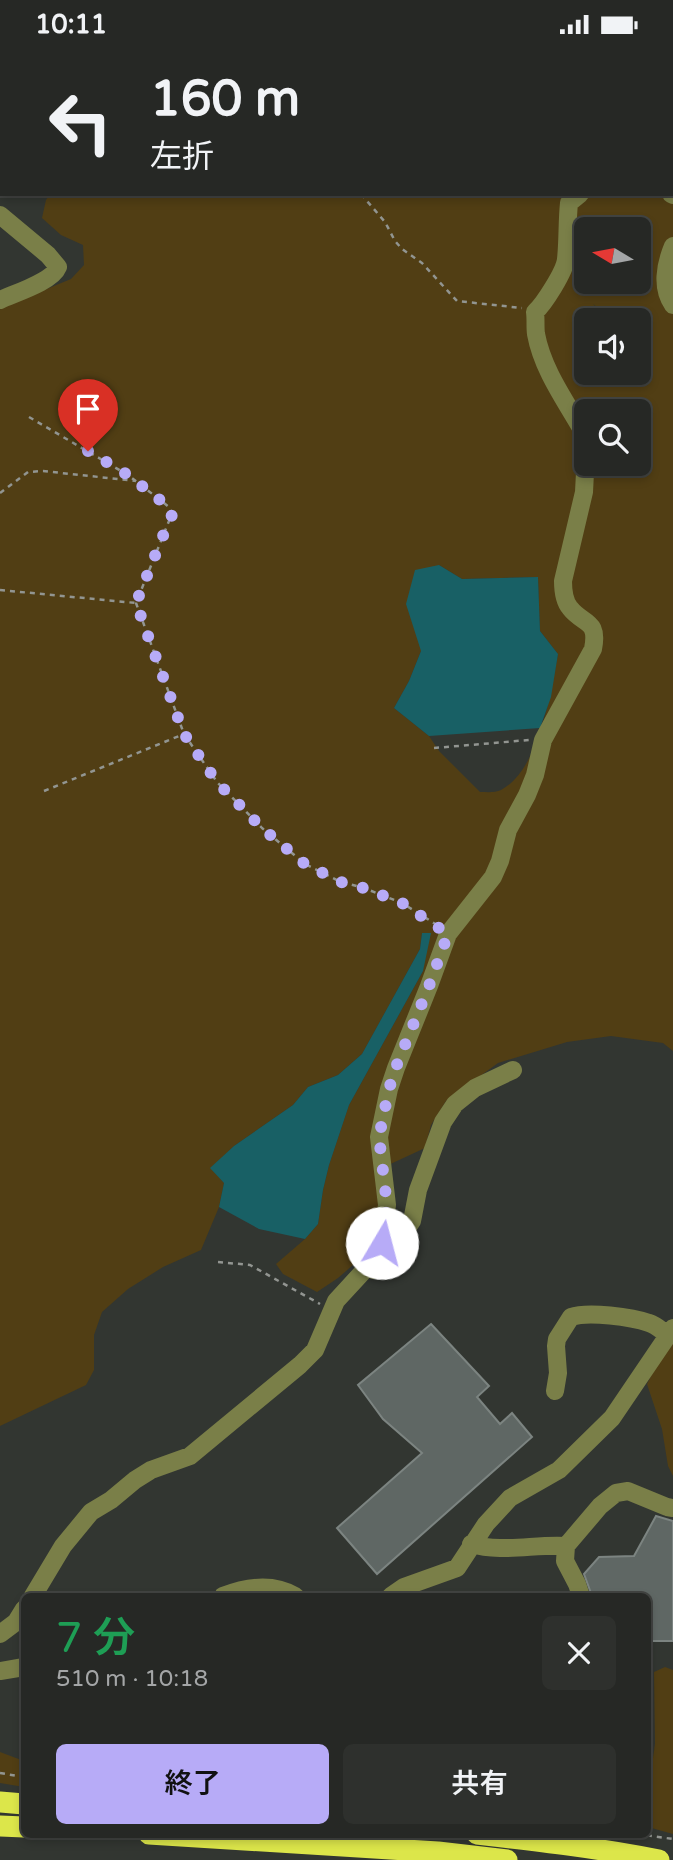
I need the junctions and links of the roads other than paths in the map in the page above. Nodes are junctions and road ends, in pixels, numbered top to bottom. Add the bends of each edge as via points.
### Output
1 (578, 196) edge
2 (0, 215) edge
3 (673, 246) edge
4 (0, 300) edge
5 (673, 305) edge
6 (574, 417) edge
7 (585, 476) edge
8 (513, 1070) dead end
9 (364, 1271) junction
10 (671, 1331) edge
11 (555, 1391) dead end
12 (673, 1508) edge
13 (471, 1544) junction
14 (566, 1546) junction
15 (35, 1593) edge
16 (234, 1593) edge
17 (290, 1593) edge
18 (395, 1593) edge
19 (579, 1593) edge
20 (21, 1614) edge
21 (0, 1634) edge
22 (21, 1668) edge
23 (0, 1671) edge
24 (0, 1802) edge
25 (21, 1804) edge
26 (0, 1825) edge
27 (21, 1827) edge
28 (215, 1838) edge
29 (513, 1838) edge
30 (507, 1860) edge
31 (659, 1860) edge

1 - 6 street via 569,203 566,263 535,312 545,360
2 - 4 street via 58,267 50,278
3 - 5 street via 666,277 667,296
7 - 9 street via 563,594 570,608 590,624 596,636 593,649 543,740 535,775 508,830 493,877 448,934 396,1067 379,1137 387,1205 382,1243
8 - 9 street via 475,1088 455,1104 443,1122 418,1190 412,1221 384,1262 372,1272
9 - 15 street via 337,1301 314,1350 300,1365 190,1456 151,1470 91,1511
10 - 11 street via 651,1323 591,1314 571,1317 557,1339
10 - 13 street via 612,1418 559,1470 510,1498
12 - 14 street via 628,1491 616,1493
13 - 14 street via 485,1548
13 - 18 street via 457,1568
14 - 19 street via 565,1561
16 - 17 street via 264,1587
20 - 21 street
22 - 23 street
24 - 25 highway
26 - 27 highway
28 - 30 highway
29 - 31 highway

